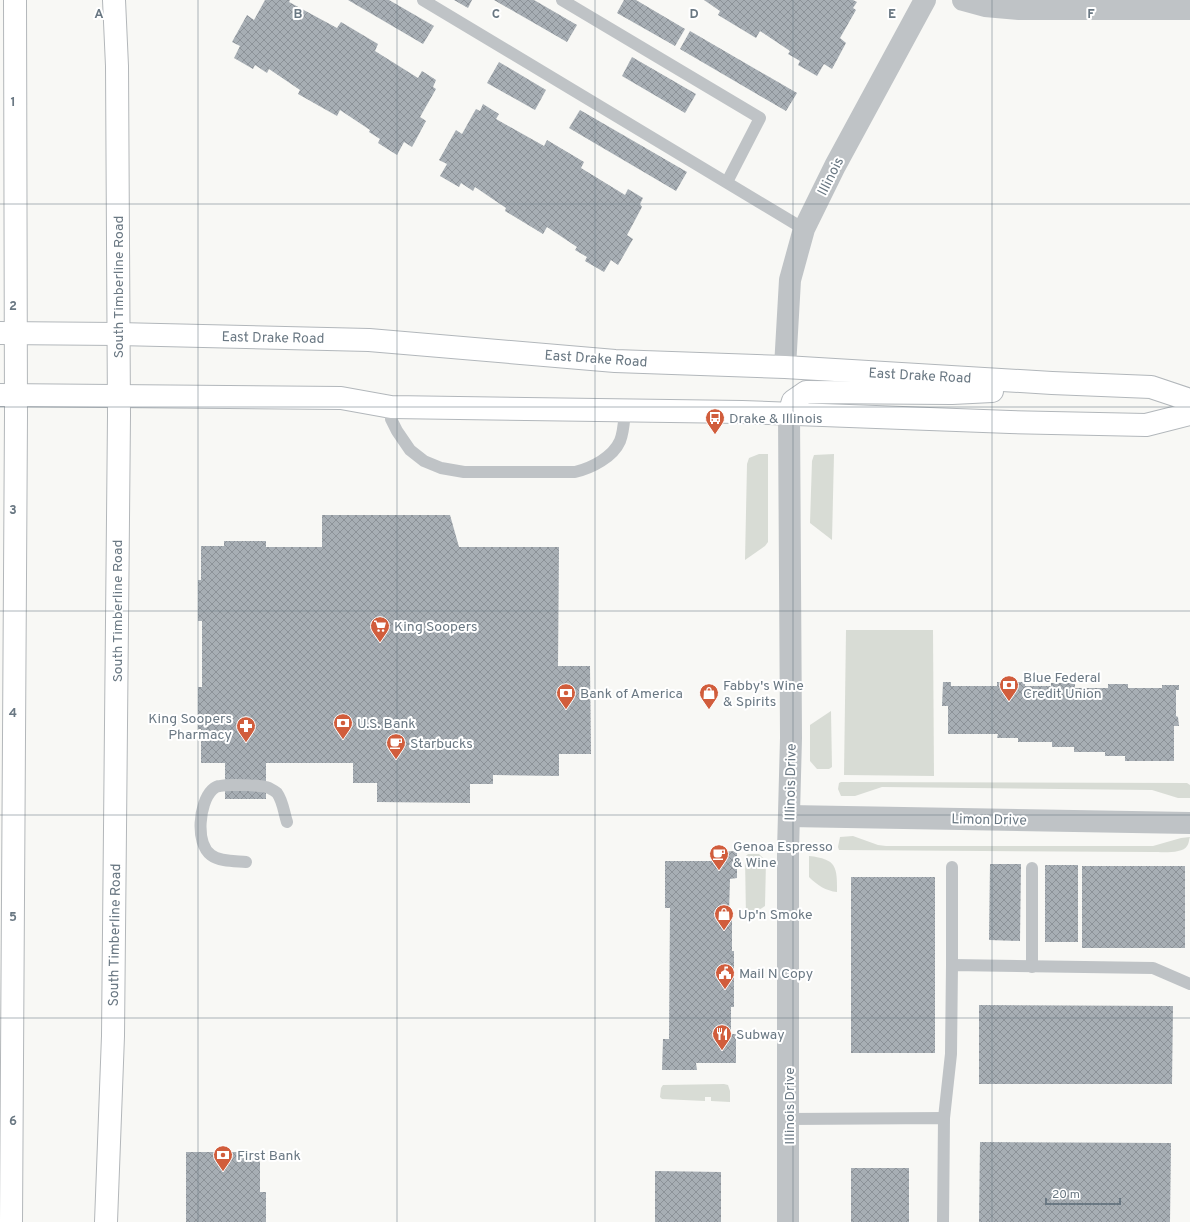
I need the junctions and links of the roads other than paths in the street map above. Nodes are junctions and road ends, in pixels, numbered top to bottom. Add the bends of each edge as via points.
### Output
1 (15, 0) edge
2 (114, 0) edge
3 (423, 0) edge
4 (562, 0) edge
5 (925, 0) edge
6 (963, 0) edge
7 (1190, 8) edge
8 (727, 182) junction
9 (804, 229) junction
10 (8, 333) edge
11 (118, 334) junction
12 (785, 367) junction
13 (1052, 383) junction
14 (8, 395) edge
15 (119, 396) junction
16 (1190, 400) edge
17 (391, 407) junction
18 (625, 410) junction
19 (789, 414) junction
20 (1190, 414) edge
21 (789, 816) junction
22 (287, 822) dead end
23 (1190, 822) edge
24 (246, 862) dead end
25 (952, 867) dead end
26 (1032, 868) dead end
27 (952, 965) junction
28 (1032, 967) junction
29 (1190, 984) edge
30 (944, 1118) junction
31 (789, 1119) junction
32 (11, 1222) edge
33 (106, 1222) edge
34 (788, 1222) edge
35 (943, 1222) edge

1 - 10 main road
2 - 11 main road, South Timberline Road via 117,73
3 - 8 lane
4 - 8 lane via 760,118
5 - 9 street, Illinois via 835,166
6 - 7 street via 985,6 1019,9
8 - 9 lane
9 - 12 street, Illinois via 790,280
10 - 11 main road, East Drake Road
10 - 14 main road
11 - 12 main road, East Drake Road via 369,340 615,361
11 - 15 main road, South Timberline Road
12 - 13 main road, East Drake Road
13 - 16 main road, East Drake Road via 1151,387
13 - 19 main road via 1012,390 952,394 806,392 793,401
14 - 15 main road
14 - 32 main road
15 - 17 main road via 341,398
15 - 33 main road, South Timberline Road via 113,1036
17 - 18 main road
17 - 18 lane via 391,419 410,450 424,461 440,468 464,472 583,470 601,461 620,442
18 - 19 main road
19 - 20 main road via 1146,425
19 - 21 street, Illinois Drive
21 - 23 street, Limon Drive
21 - 31 street, Illinois Drive
22 - 24 lane via 280,799 270,788 220,786 213,789 202,809 204,848 211,855 222,859
25 - 27 lane
26 - 28 lane
27 - 28 lane
27 - 30 lane via 951,1054
28 - 29 lane via 1153,968
30 - 31 lane
30 - 35 lane
31 - 34 street, Illinois Drive

